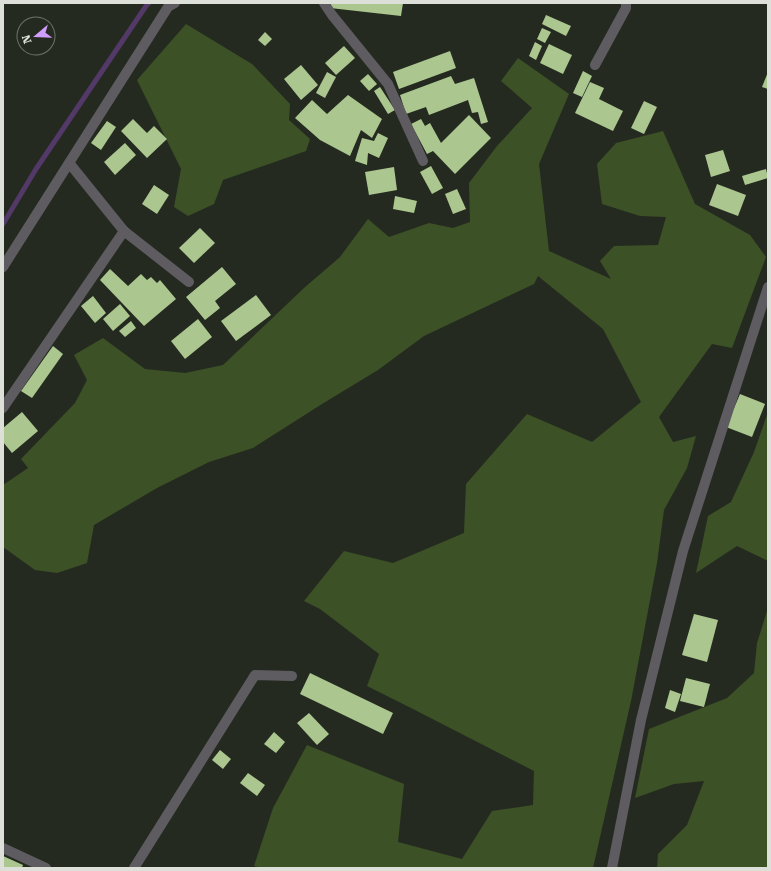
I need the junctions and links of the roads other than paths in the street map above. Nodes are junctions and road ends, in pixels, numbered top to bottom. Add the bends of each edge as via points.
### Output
1 (176, 3) edge
2 (324, 3) edge
3 (626, 3) edge
4 (595, 64) dead end
5 (423, 161) dead end
6 (70, 164) junction
7 (124, 231) junction
8 (3, 267) edge
9 (189, 282) dead end
10 (768, 287) edge
11 (3, 408) edge
12 (292, 676) dead end
13 (3, 848) edge
14 (46, 868) edge
15 (134, 868) edge
16 (612, 868) edge

1 - 6 street via 168,7
2 - 5 street via 388,84
3 - 4 street via 626,8
6 - 7 street
6 - 8 street
7 - 9 street
7 - 11 street
10 - 16 street via 683,551 641,720
12 - 15 street via 255,675
13 - 14 street

